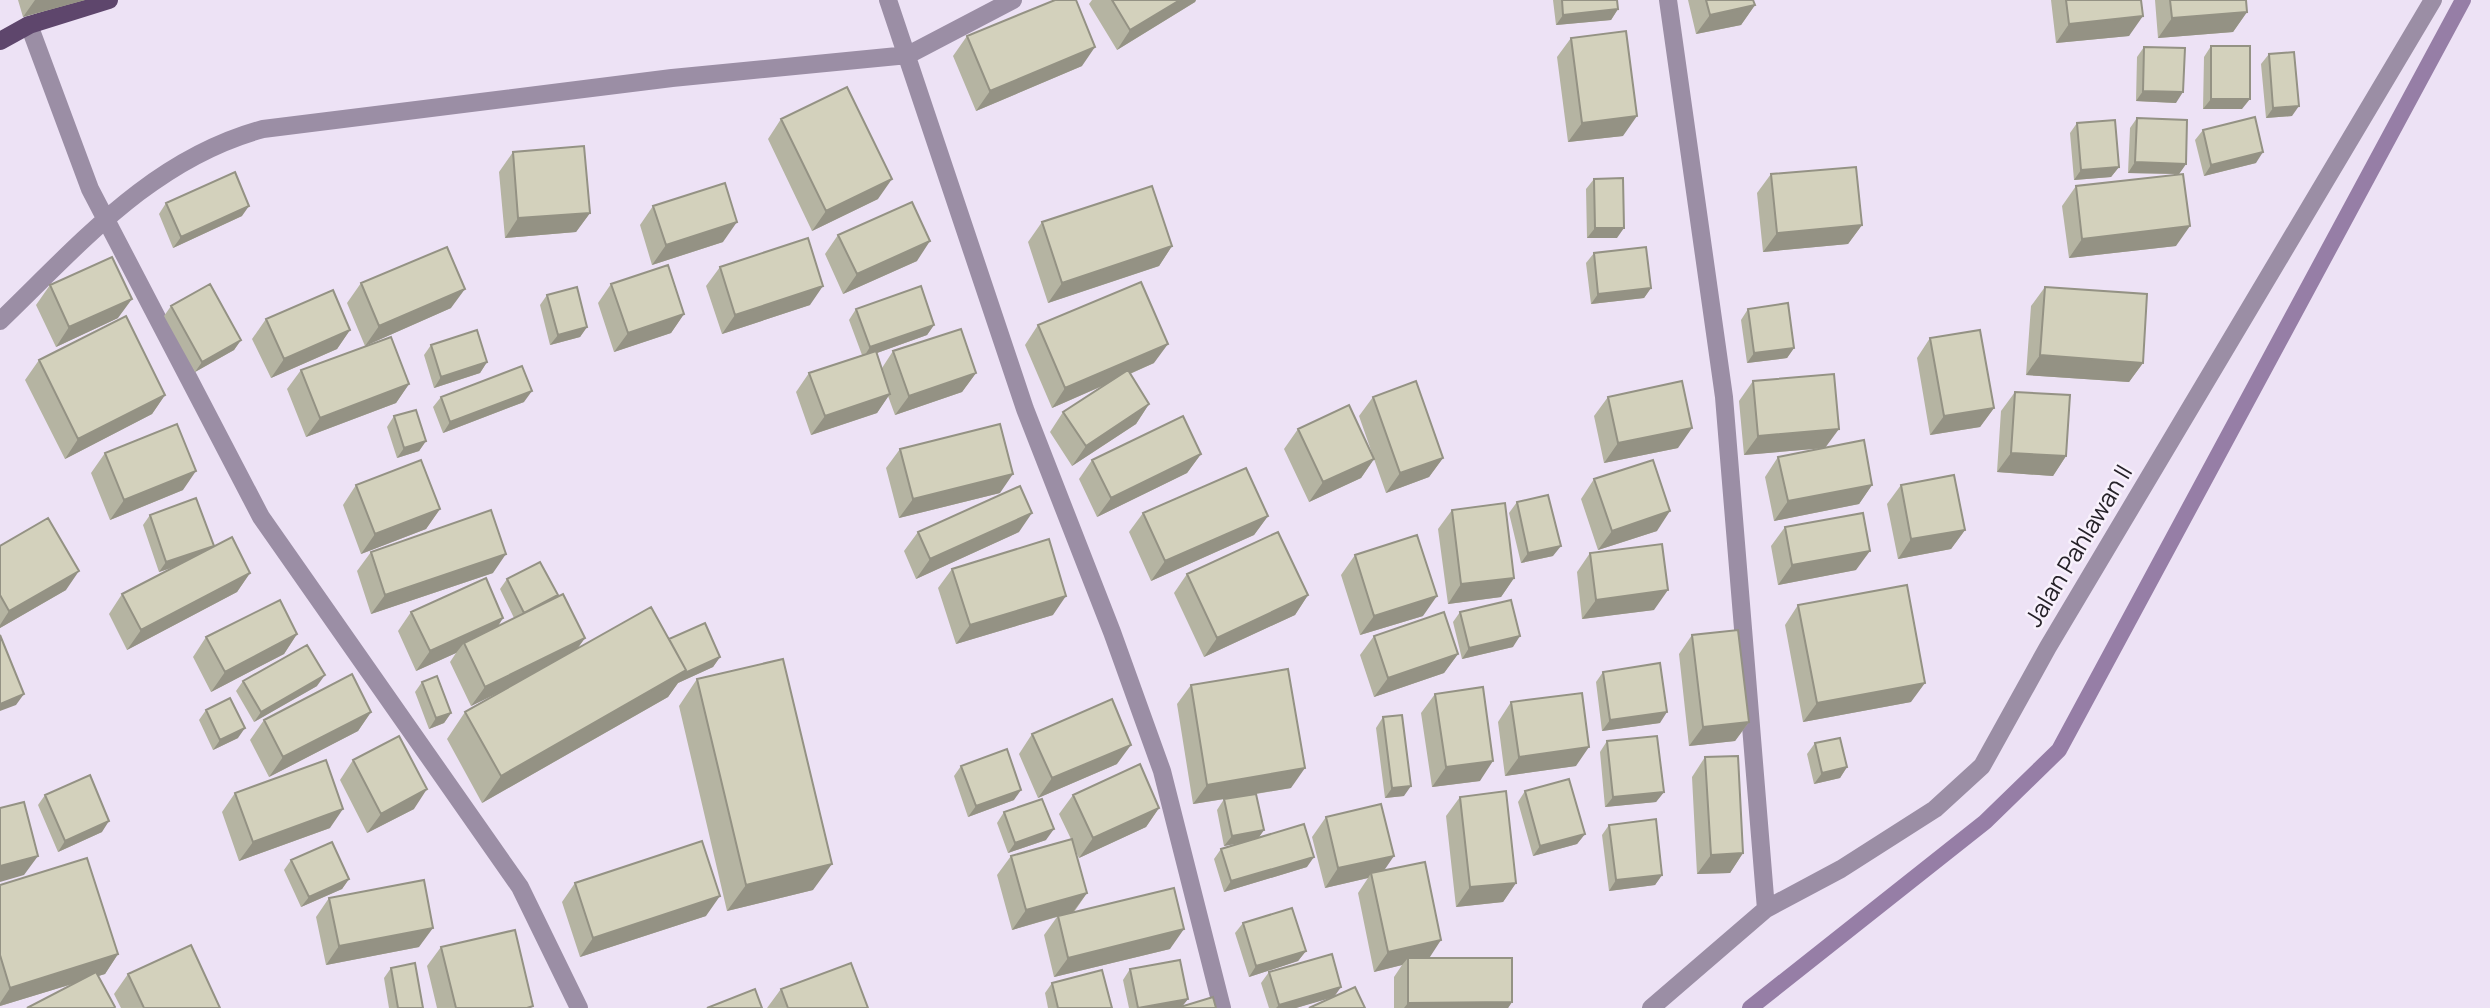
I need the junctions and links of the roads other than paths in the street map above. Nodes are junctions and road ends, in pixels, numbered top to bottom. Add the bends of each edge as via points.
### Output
1 (109, 0) edge
2 (888, 0) edge
3 (1013, 0) edge
4 (1668, 0) edge
5 (2433, 0) edge
6 (29, 25) junction
7 (0, 41) edge
8 (908, 55) junction
9 (106, 215) junction
10 (0, 321) edge
11 (1766, 909) junction
12 (579, 1008) edge
13 (1222, 1008) edge
14 (1651, 1008) edge

1 - 6 main road
2 - 8 street
3 - 8 street
4 - 11 street via 1724,397
5 - 11 street, Jalan Pahlawan II via 2048,647 1982,766 1935,809 1841,869
6 - 7 main road
6 - 9 street via 90,189
8 - 9 street via 672,78 263,130 233,137 183,161
8 - 13 street via 1025,410 1162,771
9 - 10 street
9 - 12 street via 261,517 520,887
11 - 14 street, Jalan Pahlawan II

